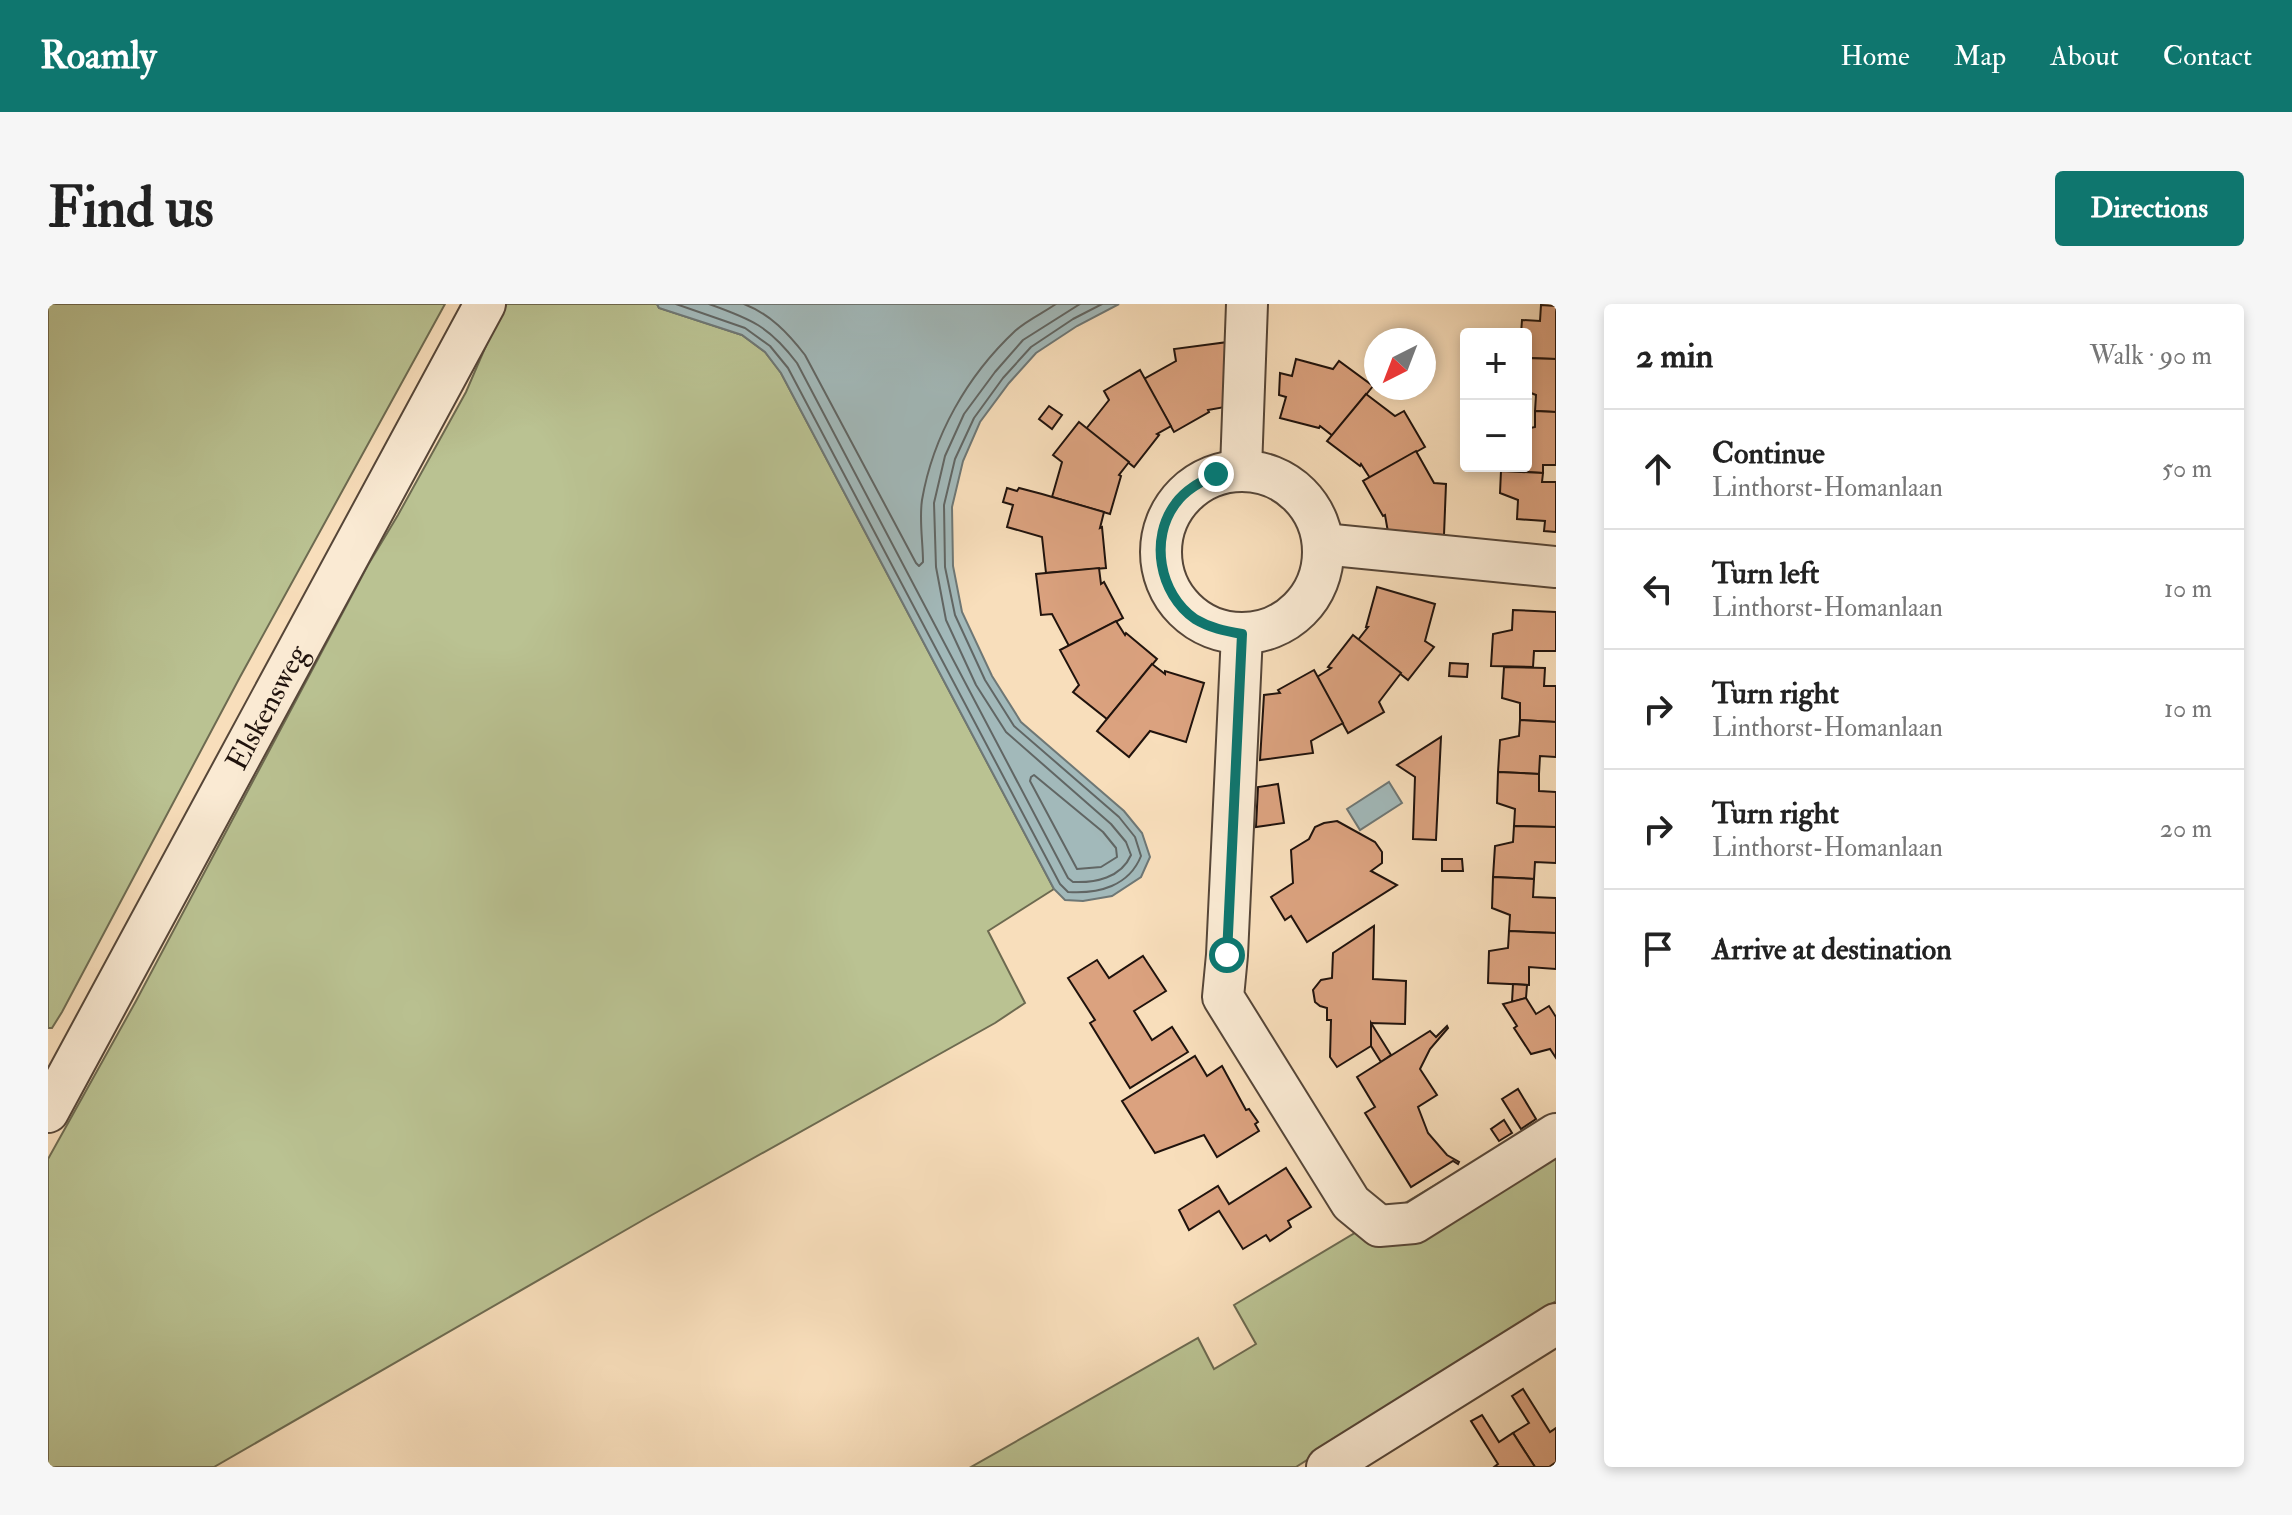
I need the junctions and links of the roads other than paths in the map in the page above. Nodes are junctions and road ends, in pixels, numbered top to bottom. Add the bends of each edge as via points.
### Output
1 (485, 304) edge
2 (1247, 304) edge
3 (1241, 469) junction
4 (1323, 544) junction
5 (1556, 567) edge
6 (1242, 634) junction
7 (48, 1112) edge
8 (1556, 1134) edge
9 (1556, 1324) edge
10 (1327, 1467) edge

1 - 7 street, Elskensweg
2 - 3 street
3 - 4 street via 1284,481 1302,496 1315,515
3 - 6 street via 1193,486 1175,504 1160,552 1164,577 1176,600 1217,630
4 - 5 street
4 - 6 street via 1319,578 1298,612 1281,624
6 - 8 street via 1223,997 1351,1203 1379,1226 1414,1223
9 - 10 street

